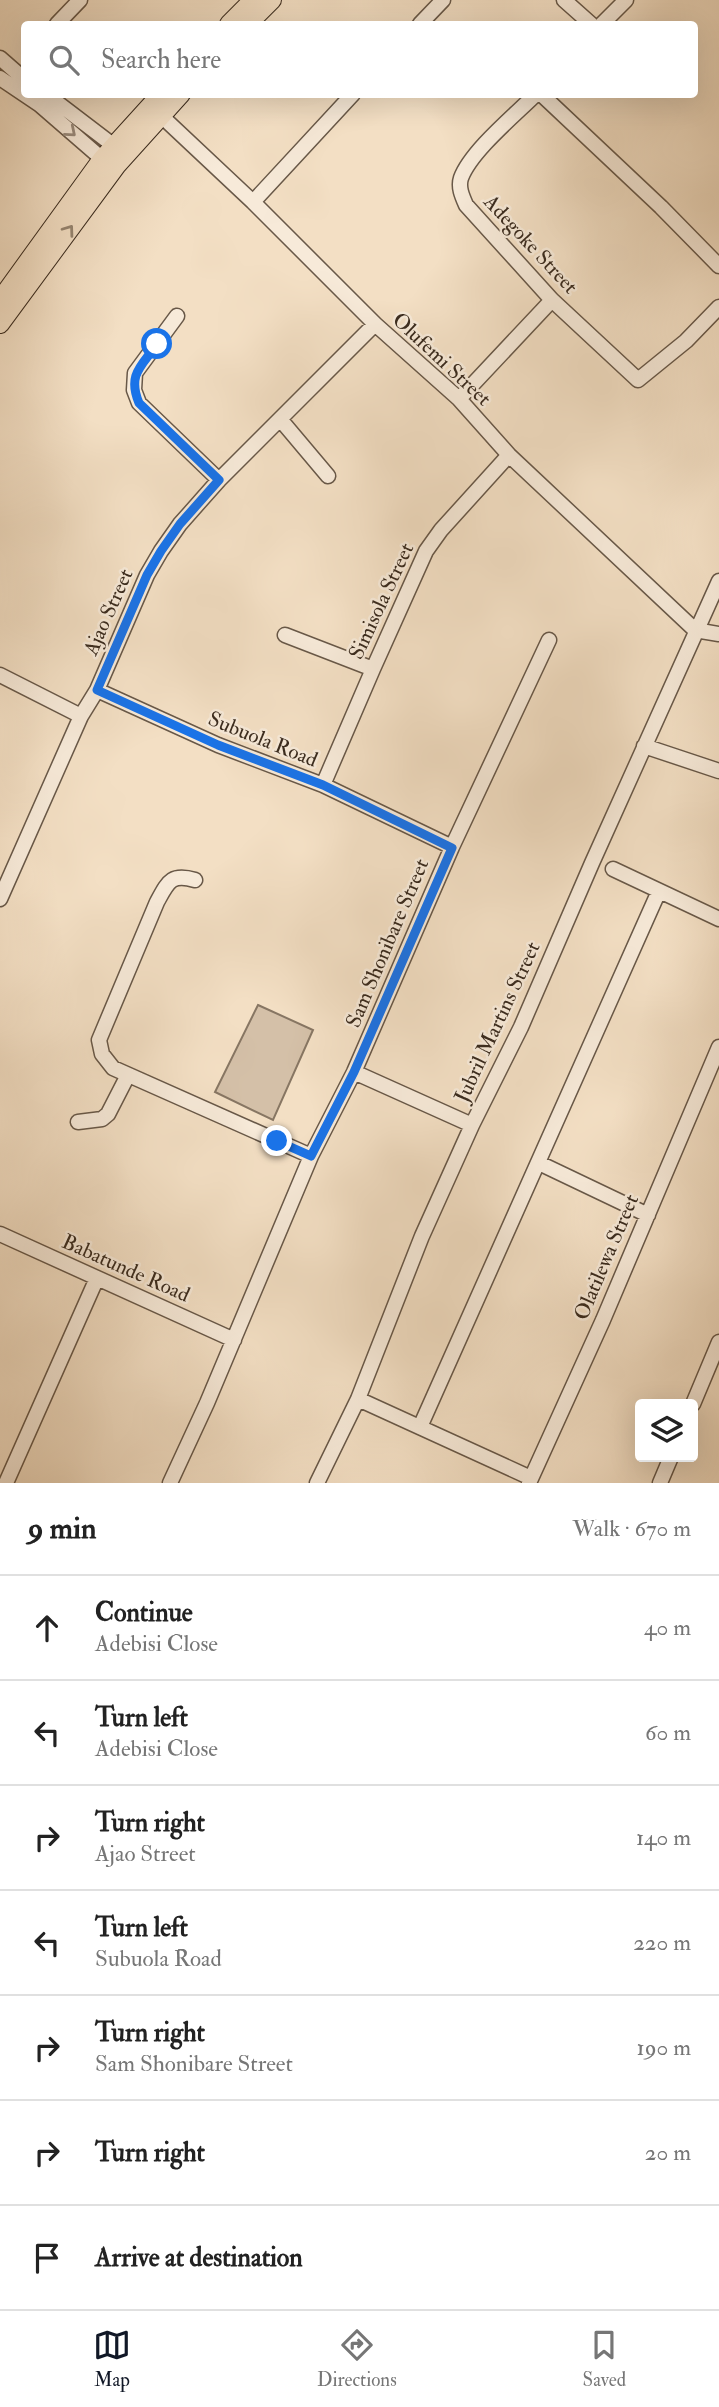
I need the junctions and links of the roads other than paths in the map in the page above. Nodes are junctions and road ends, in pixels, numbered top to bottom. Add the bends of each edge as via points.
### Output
1 (80, 0) edge
2 (443, 0) edge
3 (564, 0) edge
4 (626, 0) edge
5 (261, 2) edge
6 (60, 21) edge
7 (233, 21) edge
8 (250, 21) edge
9 (423, 21) edge
10 (587, 21) edge
11 (606, 21) edge
12 (0, 58) edge
13 (21, 60) edge
14 (6, 73) edge
15 (21, 87) edge
16 (33, 98) edge
17 (50, 98) edge
18 (349, 98) edge
19 (534, 98) edge
20 (542, 98) edge
21 (158, 105) edge
22 (114, 157) junction
23 (253, 202) junction
24 (719, 266) edge
25 (0, 300) edge
26 (552, 300) junction
27 (719, 307) edge
28 (177, 316) dead end
29 (0, 324) edge
30 (375, 324) junction
31 (459, 400) junction
32 (280, 419) junction
33 (509, 455) junction
34 (328, 476) dead end
35 (219, 480) junction
36 (719, 581) edge
37 (695, 630) junction
38 (719, 634) edge
39 (285, 635) dead end
40 (549, 640) dead end
41 (373, 669) junction
42 (0, 675) edge
43 (97, 690) junction
44 (81, 716) junction
45 (644, 746) junction
46 (718, 768) edge
47 (323, 785) junction
48 (452, 848) junction
49 (613, 869) dead end
50 (195, 880) dead end
51 (659, 891) junction
52 (0, 899) edge
53 (719, 919) edge
54 (719, 1047) edge
55 (354, 1072) junction
56 (128, 1075) junction
57 (78, 1122) dead end
58 (472, 1125) junction
59 (311, 1156) junction
60 (539, 1163) junction
61 (648, 1214) junction
62 (0, 1234) edge
63 (97, 1278) junction
64 (234, 1340) junction
65 (719, 1342) edge
66 (358, 1398) junction
67 (695, 1399) edge
68 (420, 1427) junction
69 (669, 1462) edge
70 (530, 1480) edge
71 (6, 1483) edge
72 (170, 1483) edge
73 (317, 1483) edge
74 (660, 1483) edge

1 - 6 street
2 - 9 street
3 - 10 street
4 - 11 street
5 - 7 main road
5 - 8 main road
12 - 14 street
13 - 14 street
14 -> 15 street
16 -> 22 street
17 - 22 street
18 - 23 street
19 - 26 street, Adegoke Street via 472,160 460,179 460,192 466,205
20 - 24 street
21 - 22 main road
21 - 23 street, Olufemi Street
22 - 25 main road
29 -> 22 main road
23 - 30 street, Olufemi Street
26 - 27 street, Adegoke Street via 638,380
26 - 31 street
28 - 35 street via 135,373 134,390 139,403
30 - 31 street, Olufemi Street
30 - 32 street, Ajao Street
31 - 33 street, Olufemi Street
32 - 34 street
32 - 35 street, Ajao Street
33 - 37 street, Olufemi Street
33 - 41 street, Simisola Street via 426,551
35 - 43 street, Ajao Street via 180,524 147,575
36 - 37 street, Jubril Martins Street
37 - 38 street
37 - 45 street, Jubril Martins Street
39 - 41 street
40 - 48 street, Sam Shonibare Street
41 - 47 street, Simisola Street
42 - 44 street
43 - 44 street, Ajao Street
43 - 47 street, Subuola Road via 218,745
44 - 52 street, Ajao Street
45 - 46 street
45 - 58 street, Jubril Martins Street via 521,1027
47 - 48 street, Subuola Road
48 - 55 street, Sam Shonibare Street
49 - 51 street
50 - 56 street via 174,878 166,886 99,1040 108,1063
51 - 53 street
51 - 60 street
54 - 61 street, Olatilewa Street
55 - 58 street
55 - 59 street, Sam Shonibare Street
56 - 57 street via 108,1114
56 - 59 street
58 - 66 street, Jubril Martins Street
59 - 64 street, Sam Shonibare Street
60 - 61 street
60 - 68 street
61 - 70 street, Olatilewa Street
62 - 63 street, Babatunde Road
63 - 64 street, Babatunde Road
63 - 71 street
64 - 72 street, Sam Shonibare Street
65 - 67 street
66 - 68 street
66 - 73 street, Jubril Martins Street
68 - 70 street
69 - 74 street

